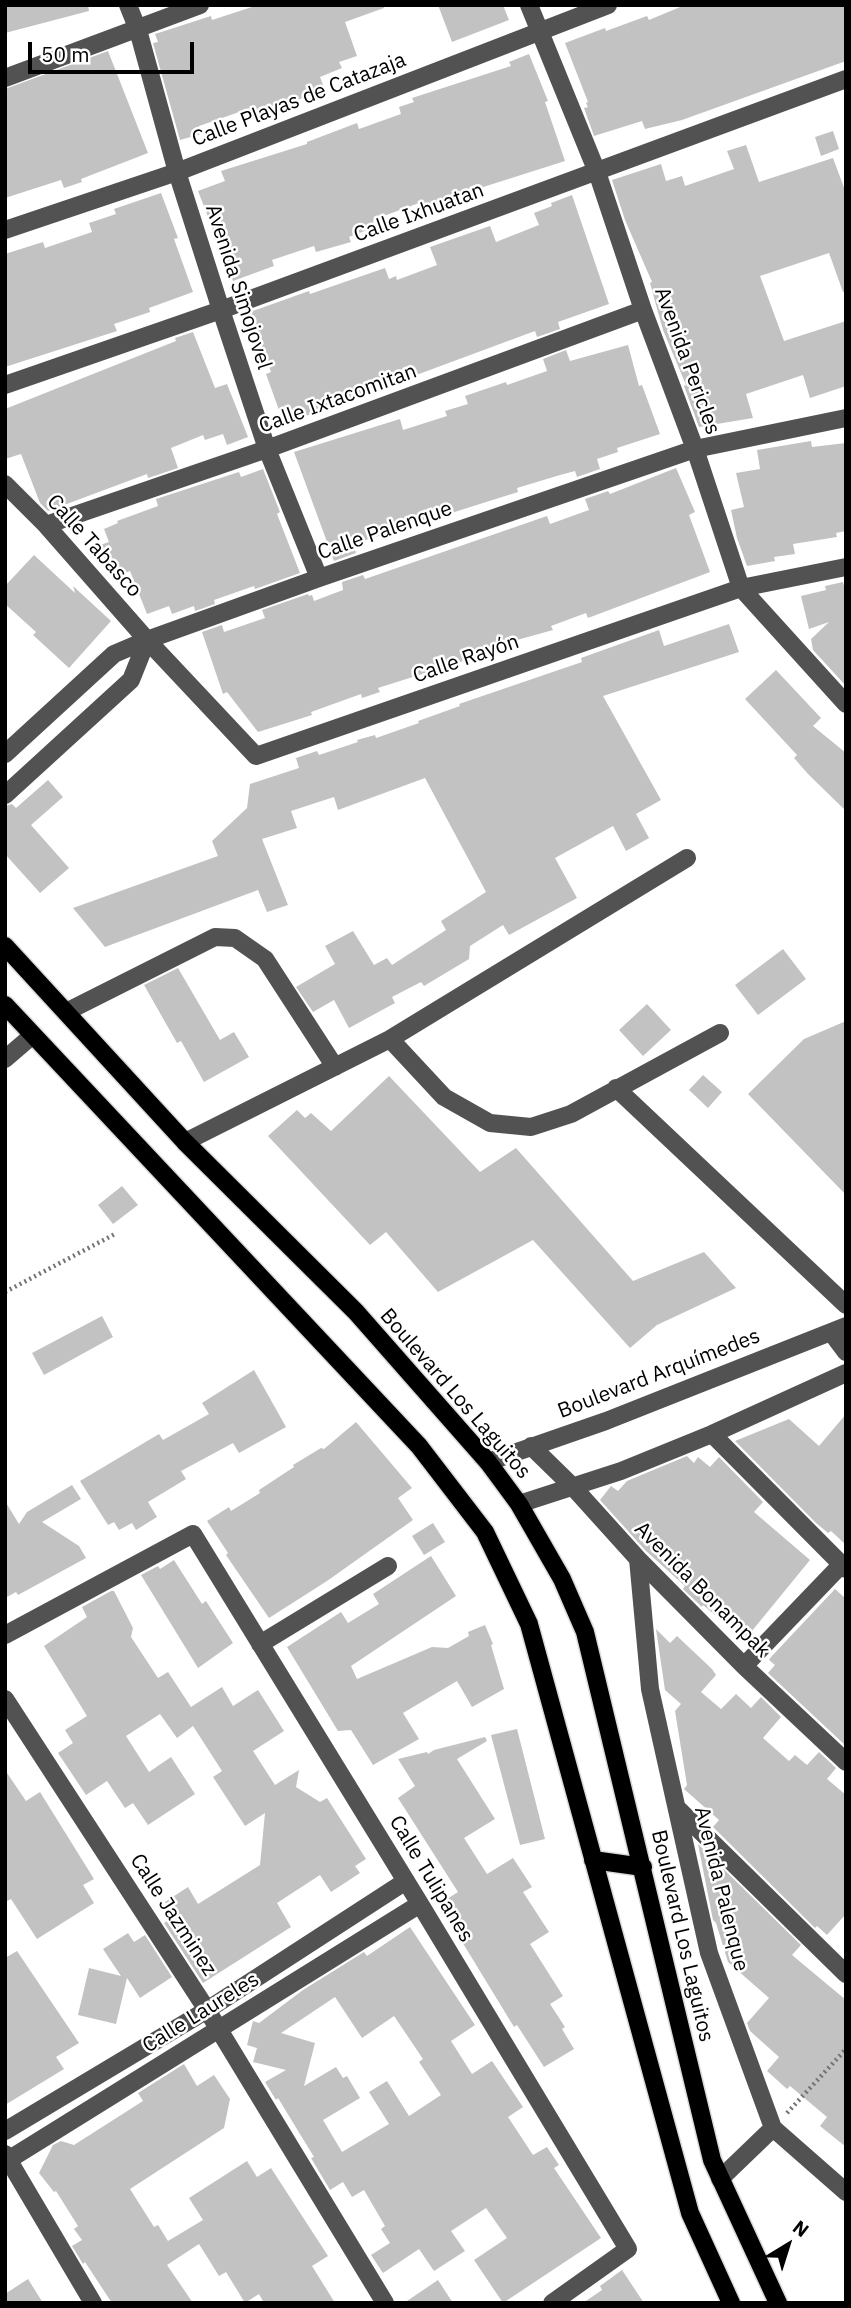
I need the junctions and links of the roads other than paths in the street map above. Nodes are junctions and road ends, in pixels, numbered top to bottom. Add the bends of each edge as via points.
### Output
1 (128, 5) edge
2 (200, 5) edge
3 (528, 5) edge
4 (608, 5) edge
5 (138, 30) junction
6 (539, 32) junction
7 (5, 78) edge
8 (846, 79) edge
9 (177, 172) junction
10 (597, 172) junction
11 (5, 230) edge
12 (221, 310) junction
13 (643, 310) junction
14 (5, 385) edge
15 (846, 418) edge
16 (268, 449) junction
17 (695, 449) junction
18 (5, 484) edge
19 (46, 525) junction
20 (846, 567) edge
21 (319, 578) junction
22 (741, 588) junction
23 (147, 640) junction
24 (846, 704) edge
25 (5, 754) edge
26 (5, 794) edge
27 (687, 858) dead end
28 (5, 946) edge
29 (5, 1005) edge
30 (66, 1012) junction
31 (720, 1033) dead end
32 (33, 1035) junction
33 (390, 1039) junction
34 (5, 1059) edge
35 (335, 1067) junction
36 (616, 1088) junction
37 (186, 1142) junction
38 (846, 1305) edge
39 (838, 1329) edge
40 (846, 1352) edge
41 (846, 1373) edge
42 (712, 1434) junction
43 (531, 1446) junction
44 (488, 1462) junction
45 (573, 1487) junction
46 (519, 1504) junction
47 (638, 1559) junction
48 (388, 1566) dead end
49 (844, 1567) edge
50 (5, 1635) edge
51 (260, 1644) junction
52 (744, 1666) junction
53 (5, 1699) edge
54 (846, 1762) edge
55 (677, 1808) junction
56 (593, 1860) junction
57 (643, 1867) junction
58 (406, 1881) junction
59 (420, 1904) junction
60 (846, 1974) edge
61 (207, 2010) junction
62 (219, 2029) junction
63 (773, 2128) junction
64 (5, 2131) edge
65 (6, 2158) edge
66 (720, 2179) junction
67 (846, 2192) edge
68 (93, 2303) edge
69 (385, 2303) edge
70 (552, 2303) edge
71 (731, 2303) edge
72 (778, 2303) edge

1 - 5 street, Avenida Simojovel
2 - 5 street
3 - 6 street, Avenida Pericles
4 - 6 street, Calle Playas de Catazaja
5 - 7 street
5 - 9 street, Avenida Simojovel
6 - 9 street, Calle Playas de Catazaja
6 - 10 street, Avenida Pericles
8 - 10 street, Calle Ixhuatan
9 - 11 street, Calle Playas de Catazaja
9 - 12 street, Avenida Simojovel
10 - 12 street, Calle Ixhuatan
10 - 13 street, Avenida Pericles
12 - 14 street, Calle Ixhuatan
12 - 16 street, Avenida Simojovel
13 - 16 street, Calle Ixtacomitan
13 - 17 street, Avenida Pericles
15 - 17 street, Calle Palenque
16 - 19 street, Calle Ixtacomitan
16 - 21 street, Avenida Simojovel
17 - 21 street, Calle Palenque
17 - 22 street, Avenida Pericles
18 - 19 street, Calle Tabasco
19 - 23 street, Calle Tabasco
20 - 22 street, Calle Rayón
21 - 23 street, Calle Palenque
22 - 23 street, Calle Rayón via 256,756
22 - 24 street, Avenida Pericles
23 - 25 street, Calle Palenque via 114,654
23 - 26 street via 131,680
27 - 33 street
28 - 30 main road, Boulevard Los Laguitos
29 - 32 main road
30 - 35 street via 215,937 235,938 265,959
30 - 37 main road, Boulevard Los Laguitos
31 - 36 street
32 - 34 street
32 - 56 main road via 419,1446 485,1532 529,1624
33 - 35 street
33 - 36 street via 444,1097 490,1123 531,1127 571,1114
35 - 37 street
36 - 38 street
37 - 44 main road, Boulevard Los Laguitos via 356,1312
39 - 40 street
39 - 43 street, Boulevard Arquímedes
41 - 42 street
42 - 45 street
42 - 49 street
43 - 44 street, Boulevard Arquímedes
43 - 45 street, Avenida Bonampak
44 - 46 main road, Boulevard Los Laguitos
45 - 46 street
45 - 47 street, Avenida Bonampak
46 - 57 main road, Boulevard Los Laguitos via 562,1579 585,1632
47 - 52 street, Avenida Bonampak
47 - 55 street, Avenida Palenque via 650,1689
48 - 51 street
49 - 52 street
50 - 51 street, Calle Tulipanes via 193,1535
51 - 58 street, Calle Tulipanes
52 - 54 street, Avenida Bonampak
53 - 61 street, Calle Jazminez
55 - 60 street
55 - 63 street, Avenida Palenque via 709,1953
56 - 57 main road
56 - 71 main road via 690,2213
57 - 66 main road, Boulevard Los Laguitos
58 - 59 street, Calle Tulipanes
58 - 61 street
59 - 62 street, Calle Laureles
59 - 70 street, Calle Tulipanes via 628,2249
61 - 62 street, Calle Jazminez
61 - 64 street
62 - 65 street, Calle Laureles
62 - 69 street, Calle Jazminez
63 - 66 street
63 - 67 street, Avenida Palenque
65 - 68 street
66 - 72 main road, Boulevard Los Laguitos

